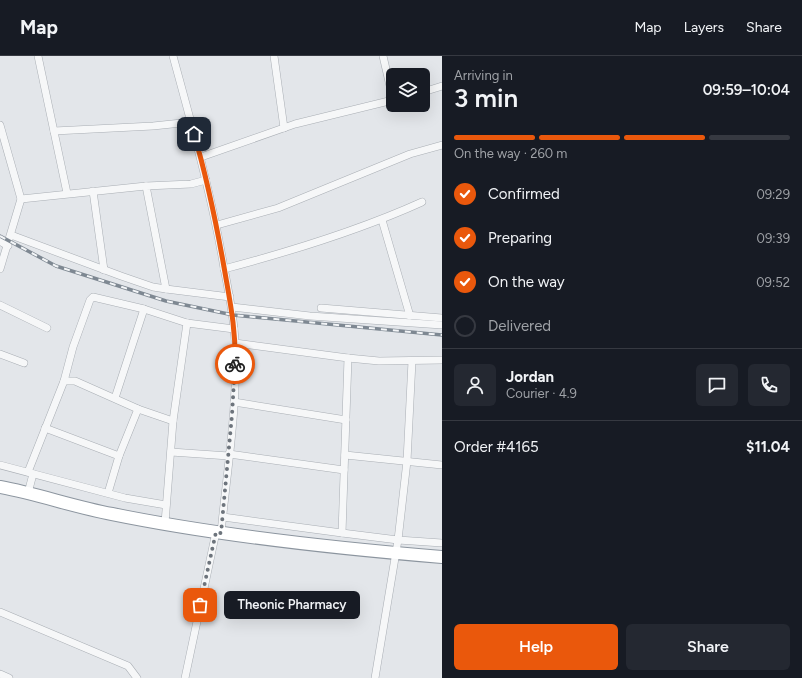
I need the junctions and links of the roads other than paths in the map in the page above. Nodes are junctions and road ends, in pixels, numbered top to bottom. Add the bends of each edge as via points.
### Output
1 (38, 56) edge
2 (173, 56) edge
3 (274, 56) edge
4 (383, 56) edge
5 (386, 69) edge
6 (442, 86) edge
7 (430, 90) edge
8 (386, 102) edge
9 (191, 122) junction
10 (0, 125) edge
11 (284, 128) junction
12 (54, 131) junction
13 (442, 145) edge
14 (201, 157) junction
15 (206, 180) junction
16 (146, 186) junction
17 (93, 191) junction
18 (67, 193) junction
19 (21, 199) junction
20 (422, 202) dead end
21 (382, 220) junction
22 (217, 225) junction
23 (11, 234) junction
24 (0, 241) edge
25 (8, 246) junction
26 (0, 269) edge
27 (224, 269) junction
28 (104, 270) junction
29 (166, 289) junction
30 (230, 297) junction
31 (0, 305) edge
32 (232, 307) junction
33 (322, 308) dead end
34 (144, 309) junction
35 (410, 316) junction
36 (442, 318) edge
37 (186, 323) junction
38 (442, 325) edge
39 (47, 328) dead end
40 (234, 329) junction
41 (235, 343) junction
42 (0, 354) edge
43 (348, 358) junction
44 (442, 360) edge
45 (412, 361) junction
46 (24, 363) dead end
47 (64, 381) junction
48 (115, 398) junction
49 (234, 402) junction
50 (138, 409) junction
51 (346, 420) junction
52 (173, 421) junction
53 (45, 428) junction
54 (171, 452) junction
55 (229, 455) junction
56 (345, 455) junction
57 (119, 456) junction
58 (407, 461) junction
59 (0, 465) edge
60 (442, 465) edge
61 (344, 470) junction
62 (30, 473) junction
63 (0, 487) edge
64 (28, 493) junction
65 (108, 493) junction
66 (166, 505) junction
67 (223, 517) junction
68 (165, 524) junction
69 (219, 532) junction
70 (342, 533) junction
71 (398, 540) junction
72 (442, 543) edge
73 (396, 553) junction
74 (442, 557) edge
75 (0, 612) edge
76 (0, 674) edge
77 (9, 678) edge
78 (137, 678) edge
79 (185, 678) edge
80 (375, 678) edge

1 - 12 street
2 - 9 street
3 - 11 street
4 - 5 street
6 - 7 street
8 - 11 street
9 - 12 street
9 - 14 street
10 - 19 street
11 - 14 street
12 - 18 street
13 - 22 street via 402,157 278,208
14 - 15 street
15 - 16 street via 191,184
15 - 22 street
16 - 17 street
16 - 29 street
17 - 18 street
17 - 28 street
18 - 19 street
19 - 23 street
20 - 21 street
21 - 27 street via 302,248
21 - 35 street
22 - 27 street
23 - 25 street
23 - 28 street
24 - 25 street
25 - 26 street
27 - 30 street
28 - 29 street
29 - 30 street
30 - 32 street
31 - 39 street
32 - 38 street via 310,316
32 - 40 street
33 - 35 street
34 - 37 street
34 - 47 street via 93,297 73,346
34 - 48 street
35 - 36 street
37 - 40 street
37 - 52 street
40 - 41 street
41 - 43 street
41 - 49 street
42 - 46 street
43 - 45 street
43 - 51 street
44 - 45 street
45 - 58 street
47 - 48 street via 75,381
47 - 53 street
48 - 50 street
49 - 51 street
49 - 55 street
50 - 52 street
50 - 57 street
51 - 56 street
52 - 54 street
53 - 57 street
53 - 62 street
54 - 55 street
54 - 66 street
55 - 61 street
55 - 67 street
56 - 58 street
56 - 61 street
57 - 65 street
58 - 60 street
58 - 71 street
59 - 62 street
61 - 70 street
62 - 64 street
62 - 65 street
63 - 64 highway
64 - 68 highway via 97,511
65 - 66 street
66 - 68 street
67 - 69 street
67 - 70 street
68 - 69 highway
69 - 73 highway
69 - 79 street
70 - 71 street
71 - 72 street
71 - 73 street
73 - 74 highway
73 - 80 street
75 - 78 street via 128,666
76 - 77 street

